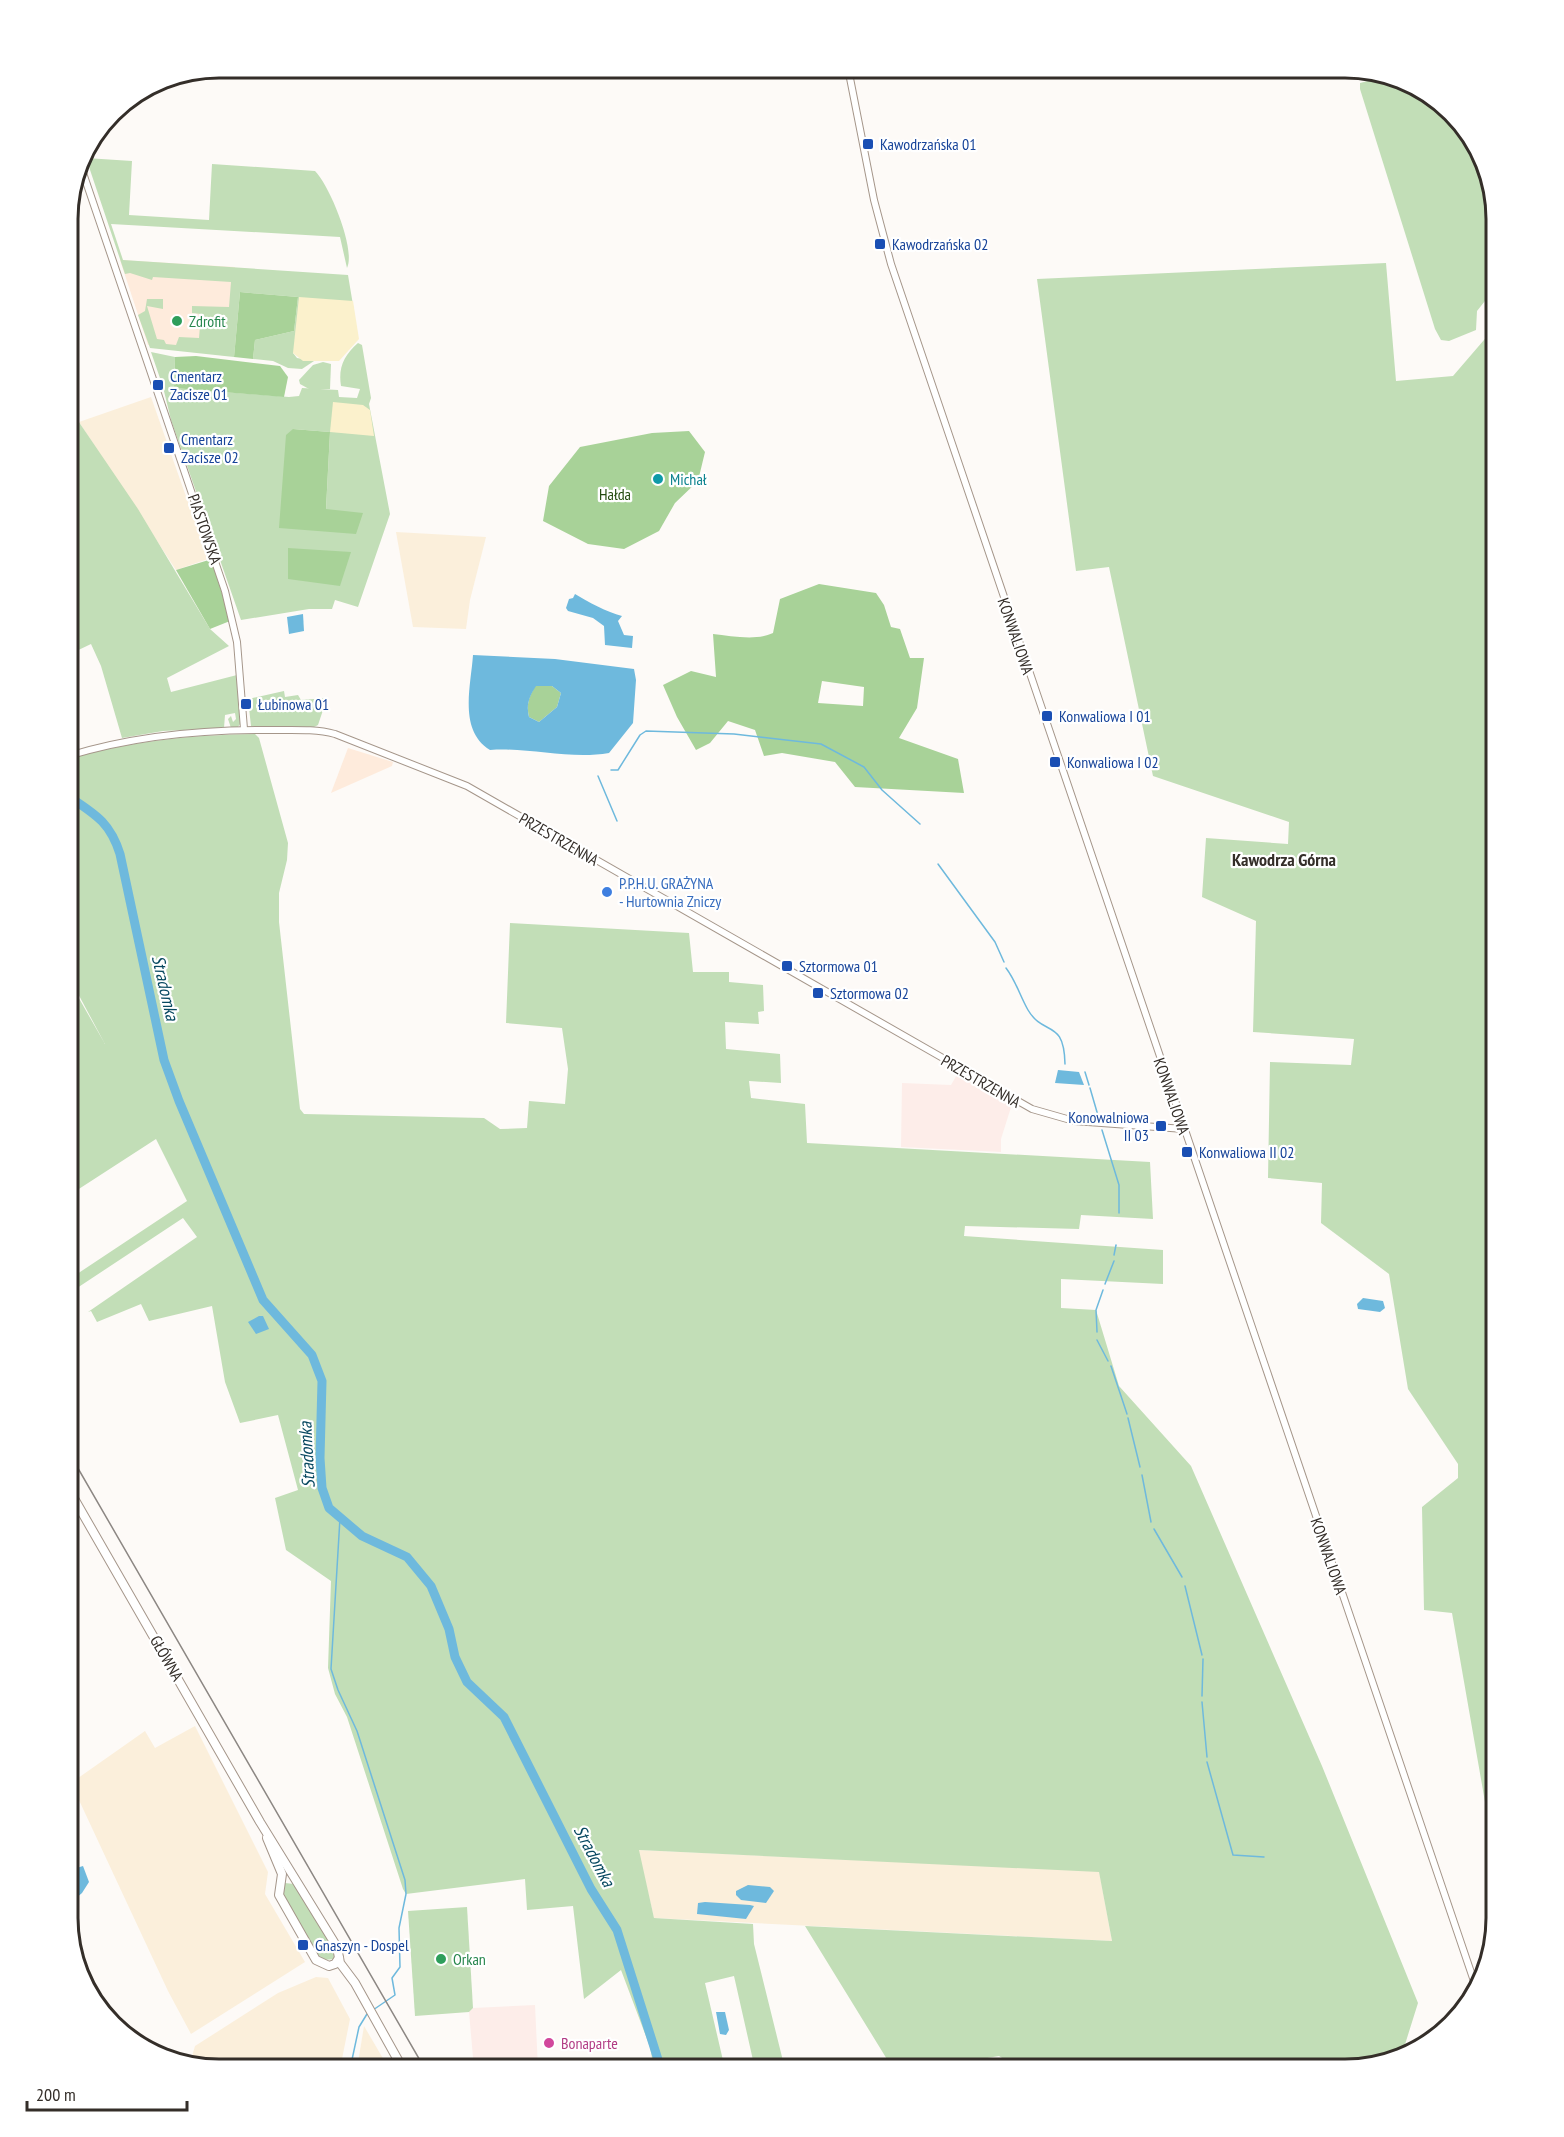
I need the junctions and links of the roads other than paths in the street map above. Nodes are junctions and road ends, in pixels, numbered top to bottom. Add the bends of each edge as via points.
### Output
1 (850, 78) edge
2 (85, 178) edge
3 (244, 729) junction
4 (78, 753) edge
5 (1184, 1129) junction
6 (78, 1505) edge
7 (260, 1822) junction
8 (282, 1881) junction
9 (298, 1883) junction
10 (339, 1958) junction
11 (332, 1965) junction
12 (1473, 1977) edge
13 (363, 2000) junction
14 (397, 2059) edge

1 - 5 street, KONWALIOWA via 891,264
2 - 3 street, PIASTOWSKA via 222,581 237,642
3 - 4 street, PRZESTRZENNA via 162,734
3 - 5 street, PRZESTRZENNA via 322,731 466,786 1039,1112 1074,1121
5 - 12 street, KONWALIOWA
6 - 7 main road, GŁÓWNA
7 - 8 main road, GŁÓWNA
7 - 9 main road, GŁÓWNA
8 - 9 main road
8 - 11 main road, GŁÓWNA via 279,1894 316,1960
9 - 10 main road, GŁÓWNA via 337,1947
10 - 11 main road
10 - 13 main road, GŁÓWNA
11 - 13 main road, GŁÓWNA
13 - 14 main road

